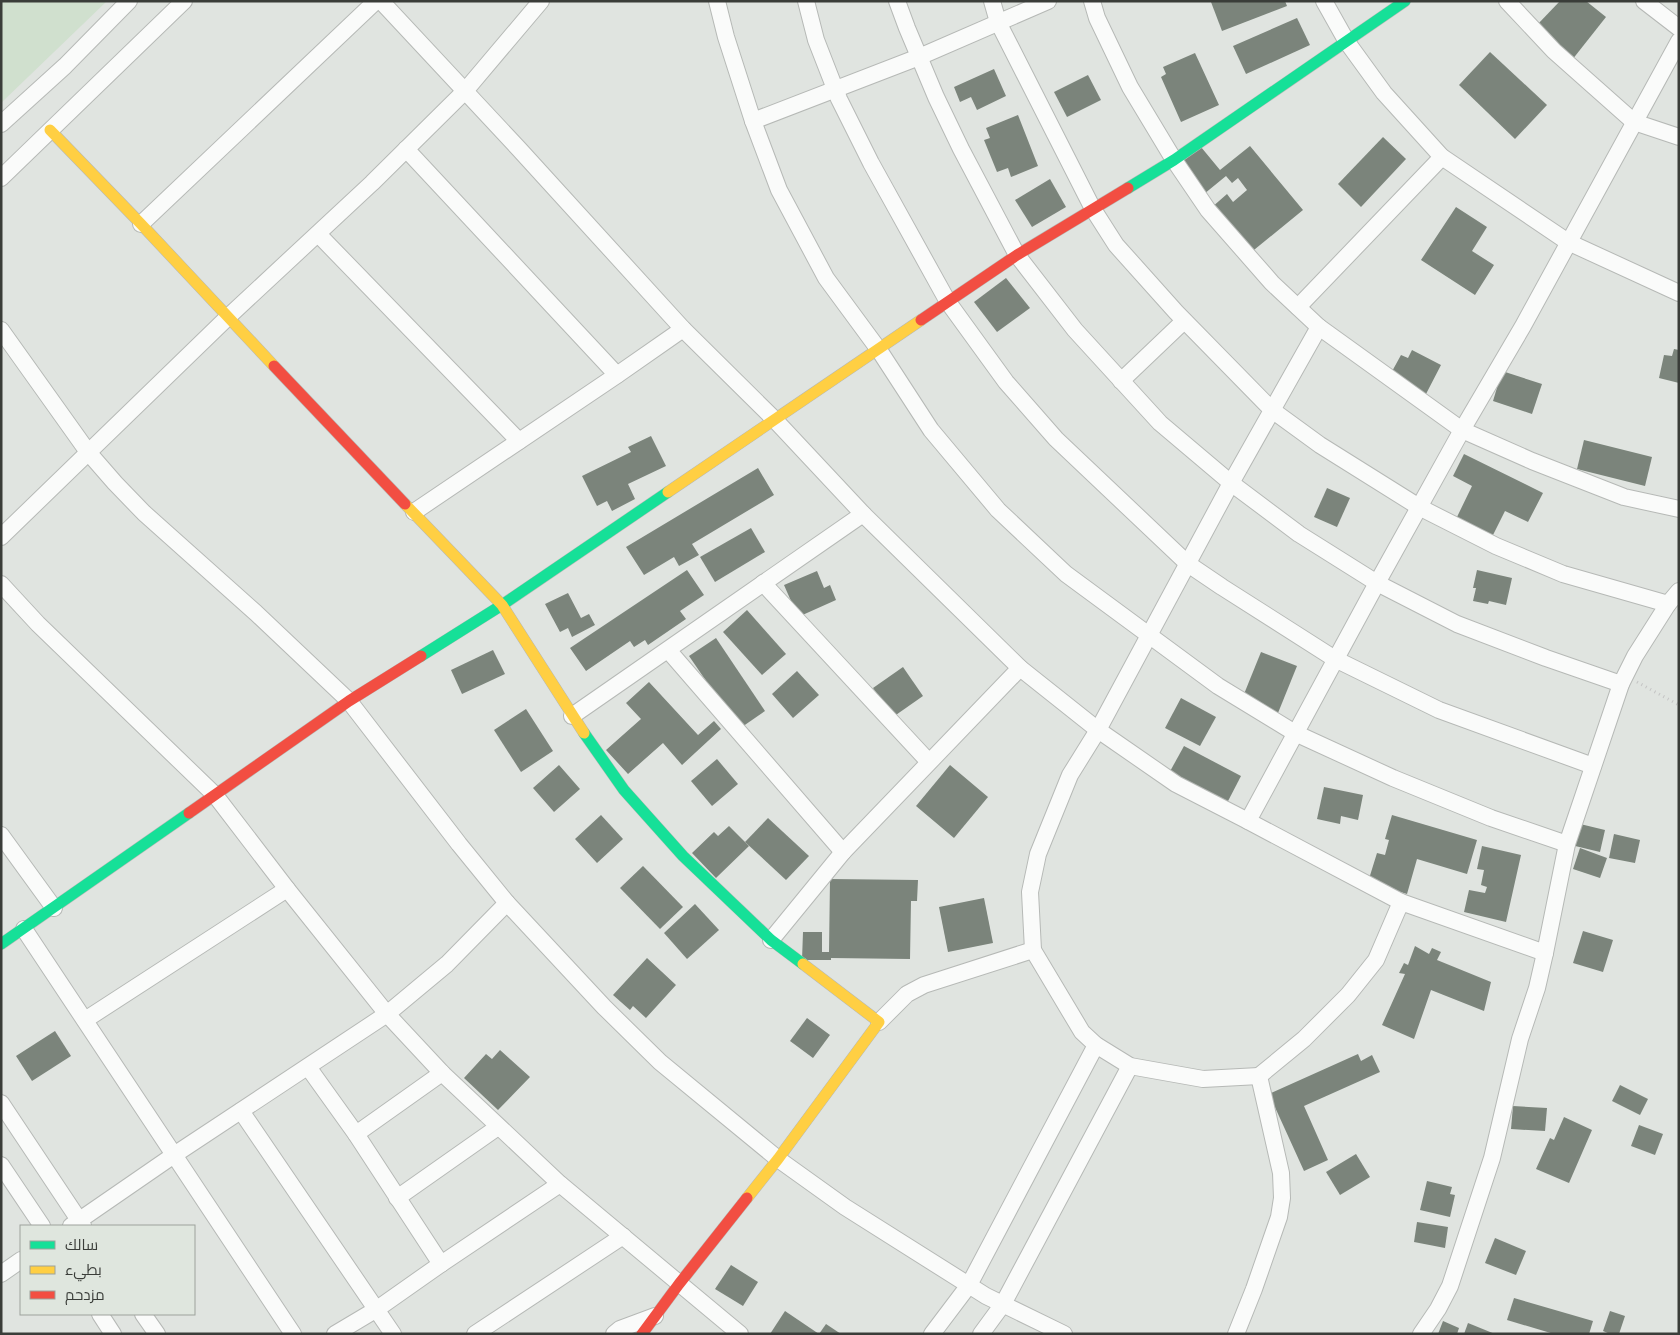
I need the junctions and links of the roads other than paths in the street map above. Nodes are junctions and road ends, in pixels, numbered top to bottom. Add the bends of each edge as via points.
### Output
1 (128, 1) edge
2 (184, 1) edge
3 (376, 1) edge
4 (381, 1) edge
5 (541, 1) edge
6 (717, 1) edge
7 (806, 1) edge
8 (897, 1) edge
9 (992, 1) edge
10 (1048, 1) edge
11 (1092, 1) edge
12 (1324, 1) edge
13 (1405, 1) edge
14 (1507, 1) edge
15 (1644, 1) edge
16 (998, 22) junction
17 (1679, 28) edge
18 (1679, 41) edge
19 (1347, 42) junction
20 (919, 57) junction
21 (835, 89) junction
22 (465, 91) junction
23 (753, 122) junction
24 (1634, 122) junction
25 (1, 124) edge
26 (50, 130) junction
27 (1679, 137) edge
28 (406, 149) junction
29 (1442, 157) junction
30 (1174, 160) junction
31 (1, 178) edge
32 (1092, 209) junction
33 (141, 224) junction
34 (318, 234) junction
35 (1568, 242) junction
36 (1018, 254) junction
37 (1679, 293) edge
38 (948, 302) junction
39 (1298, 308) junction
40 (228, 317) junction
41 (1184, 321) junction
42 (1319, 327) junction
43 (683, 328) junction
44 (1, 330) edge
45 (879, 350) junction
46 (617, 375) junction
47 (1121, 381) junction
48 (1272, 410) junction
49 (775, 420) junction
50 (1462, 430) junction
51 (519, 441) junction
52 (88, 452) junction
53 (1231, 484) junction
54 (1419, 507) junction
55 (1679, 509) edge
56 (414, 512) junction
57 (863, 514) junction
58 (1, 537) edge
59 (1188, 564) junction
60 (763, 583) junction
61 (1377, 583) junction
62 (1, 584) edge
63 (1674, 598) edge
64 (502, 605) junction
65 (1149, 636) junction
66 (668, 650) junction
67 (1335, 659) junction
68 (1020, 668) junction
69 (1623, 680) junction
70 (349, 701) junction
71 (572, 716) junction
72 (1098, 730) junction
73 (1295, 733) junction
74 (929, 762) junction
75 (1593, 766) junction
76 (215, 795) junction
77 (1248, 822) junction
78 (1, 834) edge
79 (1567, 844) junction
80 (843, 852) junction
81 (287, 889) junction
82 (1400, 902) junction
83 (507, 903) junction
84 (54, 908) junction
85 (24, 930) junction
86 (771, 940) junction
87 (1, 944) edge
88 (1033, 950) junction
89 (1546, 953) junction
90 (387, 1014) junction
91 (85, 1020) junction
92 (879, 1022) junction
93 (1096, 1045) junction
94 (1130, 1066) junction
95 (308, 1067) junction
96 (442, 1073) junction
97 (1259, 1076) junction
98 (1, 1104) edge
99 (241, 1111) junction
100 (498, 1126) junction
101 (356, 1134) junction
102 (174, 1155) junction
103 (778, 1159) junction
104 (1, 1165) edge
105 (560, 1184) junction
106 (397, 1198) junction
107 (78, 1224) edge
108 (41, 1225) edge
109 (623, 1236) junction
110 (20, 1261) edge
111 (441, 1264) junction
112 (1, 1274) edge
113 (679, 1284) junction
114 (969, 1285) junction
115 (1003, 1304) junction
116 (377, 1309) junction
117 (101, 1315) edge
118 (145, 1315) edge
119 (656, 1316) junction
120 (113, 1334) edge
121 (157, 1334) edge
122 (293, 1334) edge
123 (335, 1334) edge
124 (393, 1334) edge
125 (475, 1334) edge
126 (614, 1334) edge
127 (642, 1334) edge
128 (740, 1334) edge
129 (932, 1334) edge
130 (981, 1334) edge
131 (1064, 1334) edge
132 (1236, 1334) edge
133 (1421, 1334) edge

1 - 25 street via 65,66
2 - 26 street
3 - 33 street
4 - 22 street
5 - 22 street
6 - 23 street
7 - 21 street via 816,40
8 - 20 street
9 - 16 street
10 - 16 street
11 - 30 street via 1130,88
12 - 19 street
13 - 19 street
14 - 24 street via 1554,51
15 - 17 street
16 - 20 street
16 - 32 street
18 - 24 street
19 - 29 street via 1384,93
19 - 30 street
20 - 21 street
20 - 36 street via 961,149
21 - 23 street
21 - 38 street via 871,163
22 - 28 street
22 - 43 street
23 - 45 street via 779,190 826,278
24 - 27 street
24 - 35 street
26 - 31 street
26 - 33 street
28 - 34 street
28 - 46 street
29 - 35 street
29 - 39 street
30 - 32 street
30 - 39 street via 1208,210
32 - 36 street
32 - 41 street via 1116,244
33 - 40 street
34 - 40 street
34 - 51 street
35 - 37 street
35 - 50 street
36 - 38 street
36 - 47 street via 1075,330
38 - 45 street
38 - 59 street via 1006,382 1056,439
39 - 42 street
40 - 52 street
40 - 56 street
41 - 47 street
41 - 48 street
42 - 48 street
42 - 50 street
43 - 46 street
43 - 49 street
44 - 52 street
45 - 49 street
45 - 65 street via 931,430 998,510 1066,574
46 - 51 street
47 - 53 street via 1160,423
48 - 53 street
48 - 54 street via 1320,445
49 - 57 street
49 - 64 street
50 - 54 street
50 - 55 street via 1624,497
51 - 56 street
52 - 58 street
52 - 70 street via 144,513
53 - 59 street
53 - 61 street via 1299,534
54 - 61 street
54 - 63 street via 1496,546 1563,574
56 - 64 street
57 - 60 street
57 - 68 street
59 - 65 street
59 - 67 street
60 - 66 street
60 - 74 street
61 - 67 street
61 - 69 street via 1457,624 1546,658
62 - 76 street via 38,624
63 - 69 street
64 - 70 street
64 - 71 street
65 - 72 street
65 - 73 street via 1218,686
66 - 71 street
66 - 80 street
67 - 73 street
67 - 75 street via 1439,710
68 - 72 street
68 - 74 street
69 - 75 street
70 - 76 street
70 - 83 street
71 - 86 street via 624,790 683,856
72 - 77 street via 1176,784
72 - 88 street via 1070,775 1038,854 1030,892
73 - 77 street
73 - 79 street via 1393,778
74 - 80 street
75 - 79 street
76 - 81 street
76 - 84 street
77 - 82 street
78 - 84 street
79 - 89 street
80 - 86 street
81 - 90 street
81 - 91 street
82 - 89 street
82 - 97 street via 1376,960 1348,995 1304,1039
83 - 90 street via 447,964
83 - 103 street via 660,1062
84 - 85 street
85 - 87 street
85 - 91 street
86 - 92 street
88 - 92 street via 924,985 908,994
88 - 93 street via 1082,1032
89 - 133 street via 1520,1039 1492,1158 1463,1248 1450,1286
90 - 95 street
90 - 96 street
91 - 102 street
92 - 103 street
93 - 94 street
93 - 114 street
94 - 97 street via 1203,1079
94 - 115 street
95 - 99 street
95 - 101 street
96 - 100 street
96 - 101 street
97 - 132 street via 1281,1173 1282,1198 1279,1217
98 - 107 street
99 - 102 street
99 - 116 street
100 - 105 street
100 - 106 street
101 - 106 street
102 - 107 street
102 - 122 street
103 - 113 street
103 - 114 street via 845,1207
104 - 108 street
105 - 109 street
105 - 111 street
106 - 111 street
109 - 113 street
109 - 125 street
110 - 112 street
111 - 116 street
113 - 119 street
113 - 128 street
114 - 115 street
114 - 129 street
115 - 130 street
115 - 131 street
116 - 123 street
116 - 124 street
117 - 120 street
118 - 121 street
119 - 126 street
119 - 127 street

